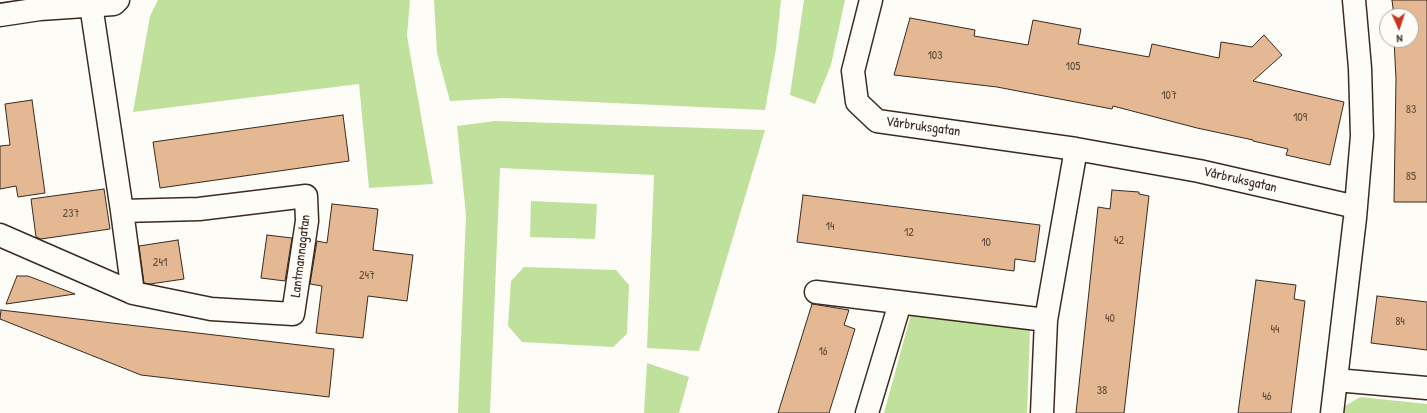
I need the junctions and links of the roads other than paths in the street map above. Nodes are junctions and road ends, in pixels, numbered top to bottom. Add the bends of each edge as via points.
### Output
1 (118, 0) edge
2 (871, 0) edge
3 (1354, 0) edge
4 (44, 5) edge
5 (91, 5) junction
6 (0, 15) edge
7 (1076, 149) junction
8 (1356, 207) junction
9 (122, 211) junction
10 (0, 234) edge
11 (816, 292) dead end
12 (133, 293) junction
13 (900, 303) junction
14 (1046, 320) junction
15 (1336, 380) junction
16 (1427, 388) edge
17 (868, 413) edge
18 (1042, 413) edge
19 (1332, 413) edge

1 - 5 street via 114,4
2 - 7 street, Vårbruksgatan via 853,71 857,102 877,121
3 - 8 street via 1362,136
4 - 5 street
4 - 6 street
5 - 9 street
7 - 8 street, Vårbruksgatan via 1199,171
7 - 14 street
8 - 15 street
9 - 12 street
9 - 12 street, Lantmannagatan via 199,209 306,196 307,221 294,314 211,309
10 - 12 street, Lantmannagatan
11 - 13 street
13 - 14 street
13 - 17 street
14 - 18 street
15 - 16 street
15 - 19 street

